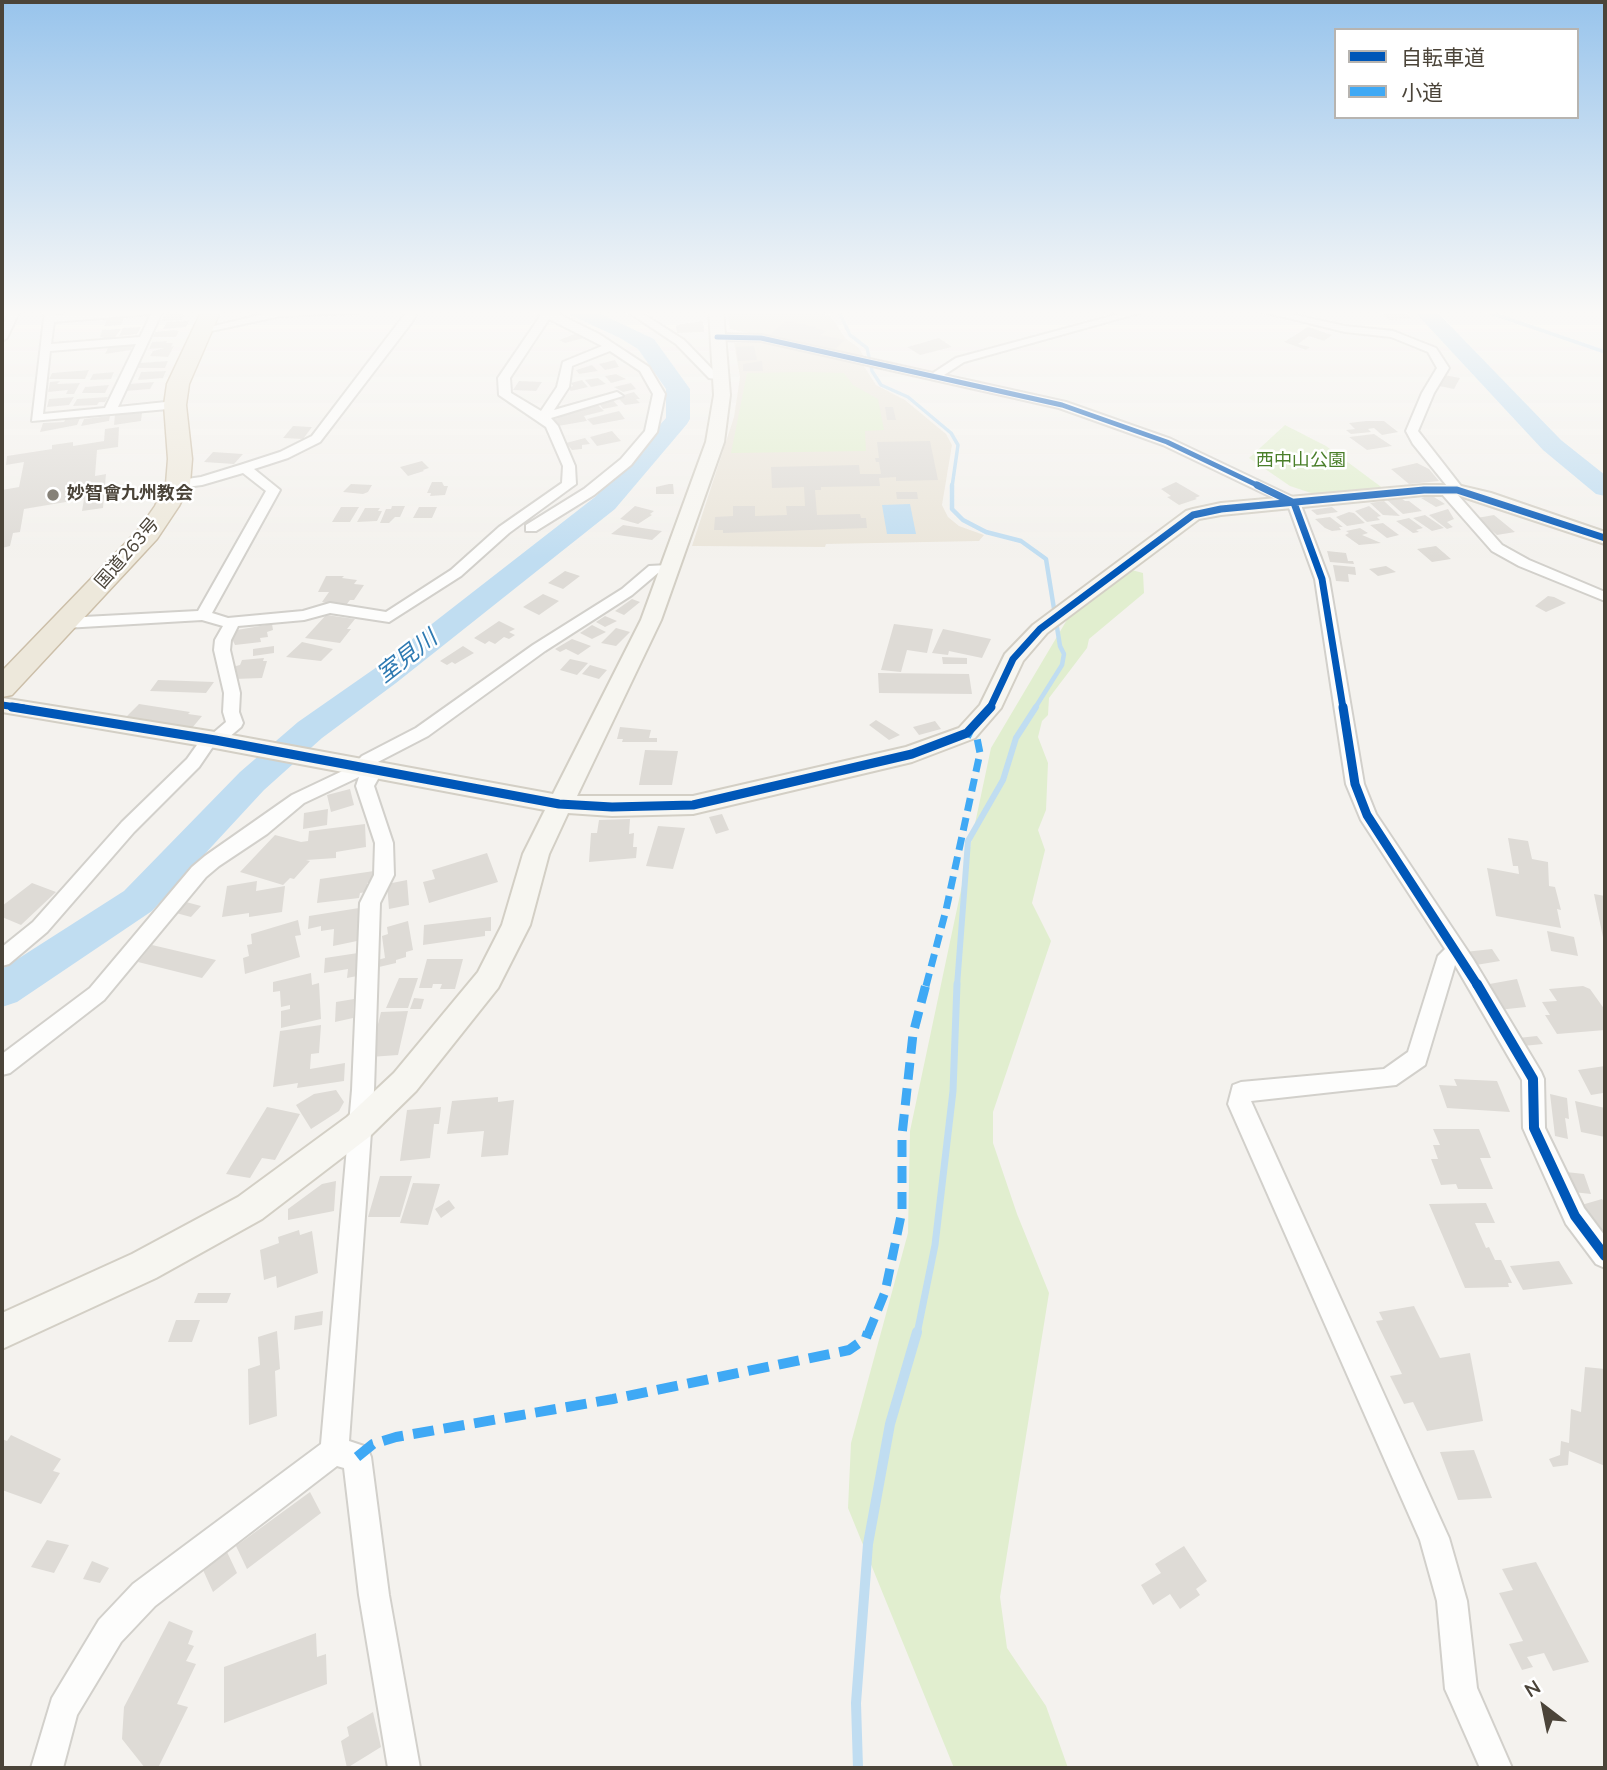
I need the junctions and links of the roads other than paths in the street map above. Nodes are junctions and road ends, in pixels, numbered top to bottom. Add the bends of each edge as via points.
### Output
1 (40, 393) edge
2 (119, 393) edge
3 (176, 393) edge
4 (352, 393) edge
5 (505, 393) edge
6 (559, 393) edge
7 (658, 393) edge
8 (722, 393) edge
9 (1001, 393) edge
10 (1428, 393) edge
11 (617, 396) dead end
12 (175, 405) junction
13 (110, 411) junction
14 (542, 417) junction
15 (245, 468) junction
16 (178, 484) junction
17 (1451, 490) junction
18 (1294, 503) junction
19 (1605, 538) edge
20 (668, 569) junction
21 (456, 573) junction
22 (1605, 597) edge
23 (203, 615) junction
24 (65, 623) junction
25 (232, 623) junction
26 (2, 688) edge
27 (2, 705) edge
28 (213, 740) junction
29 (367, 769) junction
30 (559, 804) junction
31 (1459, 954) junction
32 (2, 958) edge
33 (2, 1066) edge
34 (358, 1127) junction
35 (1605, 1256) edge
36 (2, 1331) edge
37 (334, 1451) junction
38 (47, 1768) edge
39 (404, 1768) edge
40 (1496, 1768) edge

1 - 13 street via 36,418
2 - 13 street
3 - 12 highway, 国道263号
4 - 15 street via 316,439
5 - 14 street
6 - 14 street
7 - 21 street via 651,432 626,462 589,492
8 - 20 street via 715,442
9 - 18 street via 1096,415 1167,442
10 - 17 street via 1412,431
11 - 14 street
12 - 13 street
12 - 16 highway, 国道263号
14 - 21 street via 552,426 569,466 569,484 504,530
15 - 16 street
15 - 23 street via 273,490
16 - 24 highway, 国道263号 via 148,534
17 - 18 street
17 - 19 street
17 - 22 street via 1497,548
18 - 30 street via 1193,515 1040,629 1013,659 979,722 967,733 931,748 693,805
18 - 31 street via 1322,579 1355,784 1367,815
20 - 29 street via 654,569 422,732 368,760
20 - 30 street via 633,660
21 - 25 street via 389,617 330,608
23 - 24 street
23 - 25 street
24 - 26 highway, 国道263号
25 - 28 street via 222,650 235,723
27 - 28 street
28 - 29 street
28 - 32 street via 40,927
29 - 30 street
29 - 33 street via 298,799 199,872 97,994
29 - 34 street via 365,786 384,843 384,875 370,903
30 - 34 street via 536,854 516,925 488,980 405,1082
31 - 35 street via 1533,1079 1534,1128 1575,1216
31 - 40 street via 1448,956 1417,1058 1388,1078 1241,1093 1238,1104 1434,1538 1452,1601 1461,1689
34 - 36 street via 250,1208 144,1266
34 - 37 street
37 - 38 street via 144,1595 110,1631 63,1709
37 - 39 street via 357,1457 374,1595

